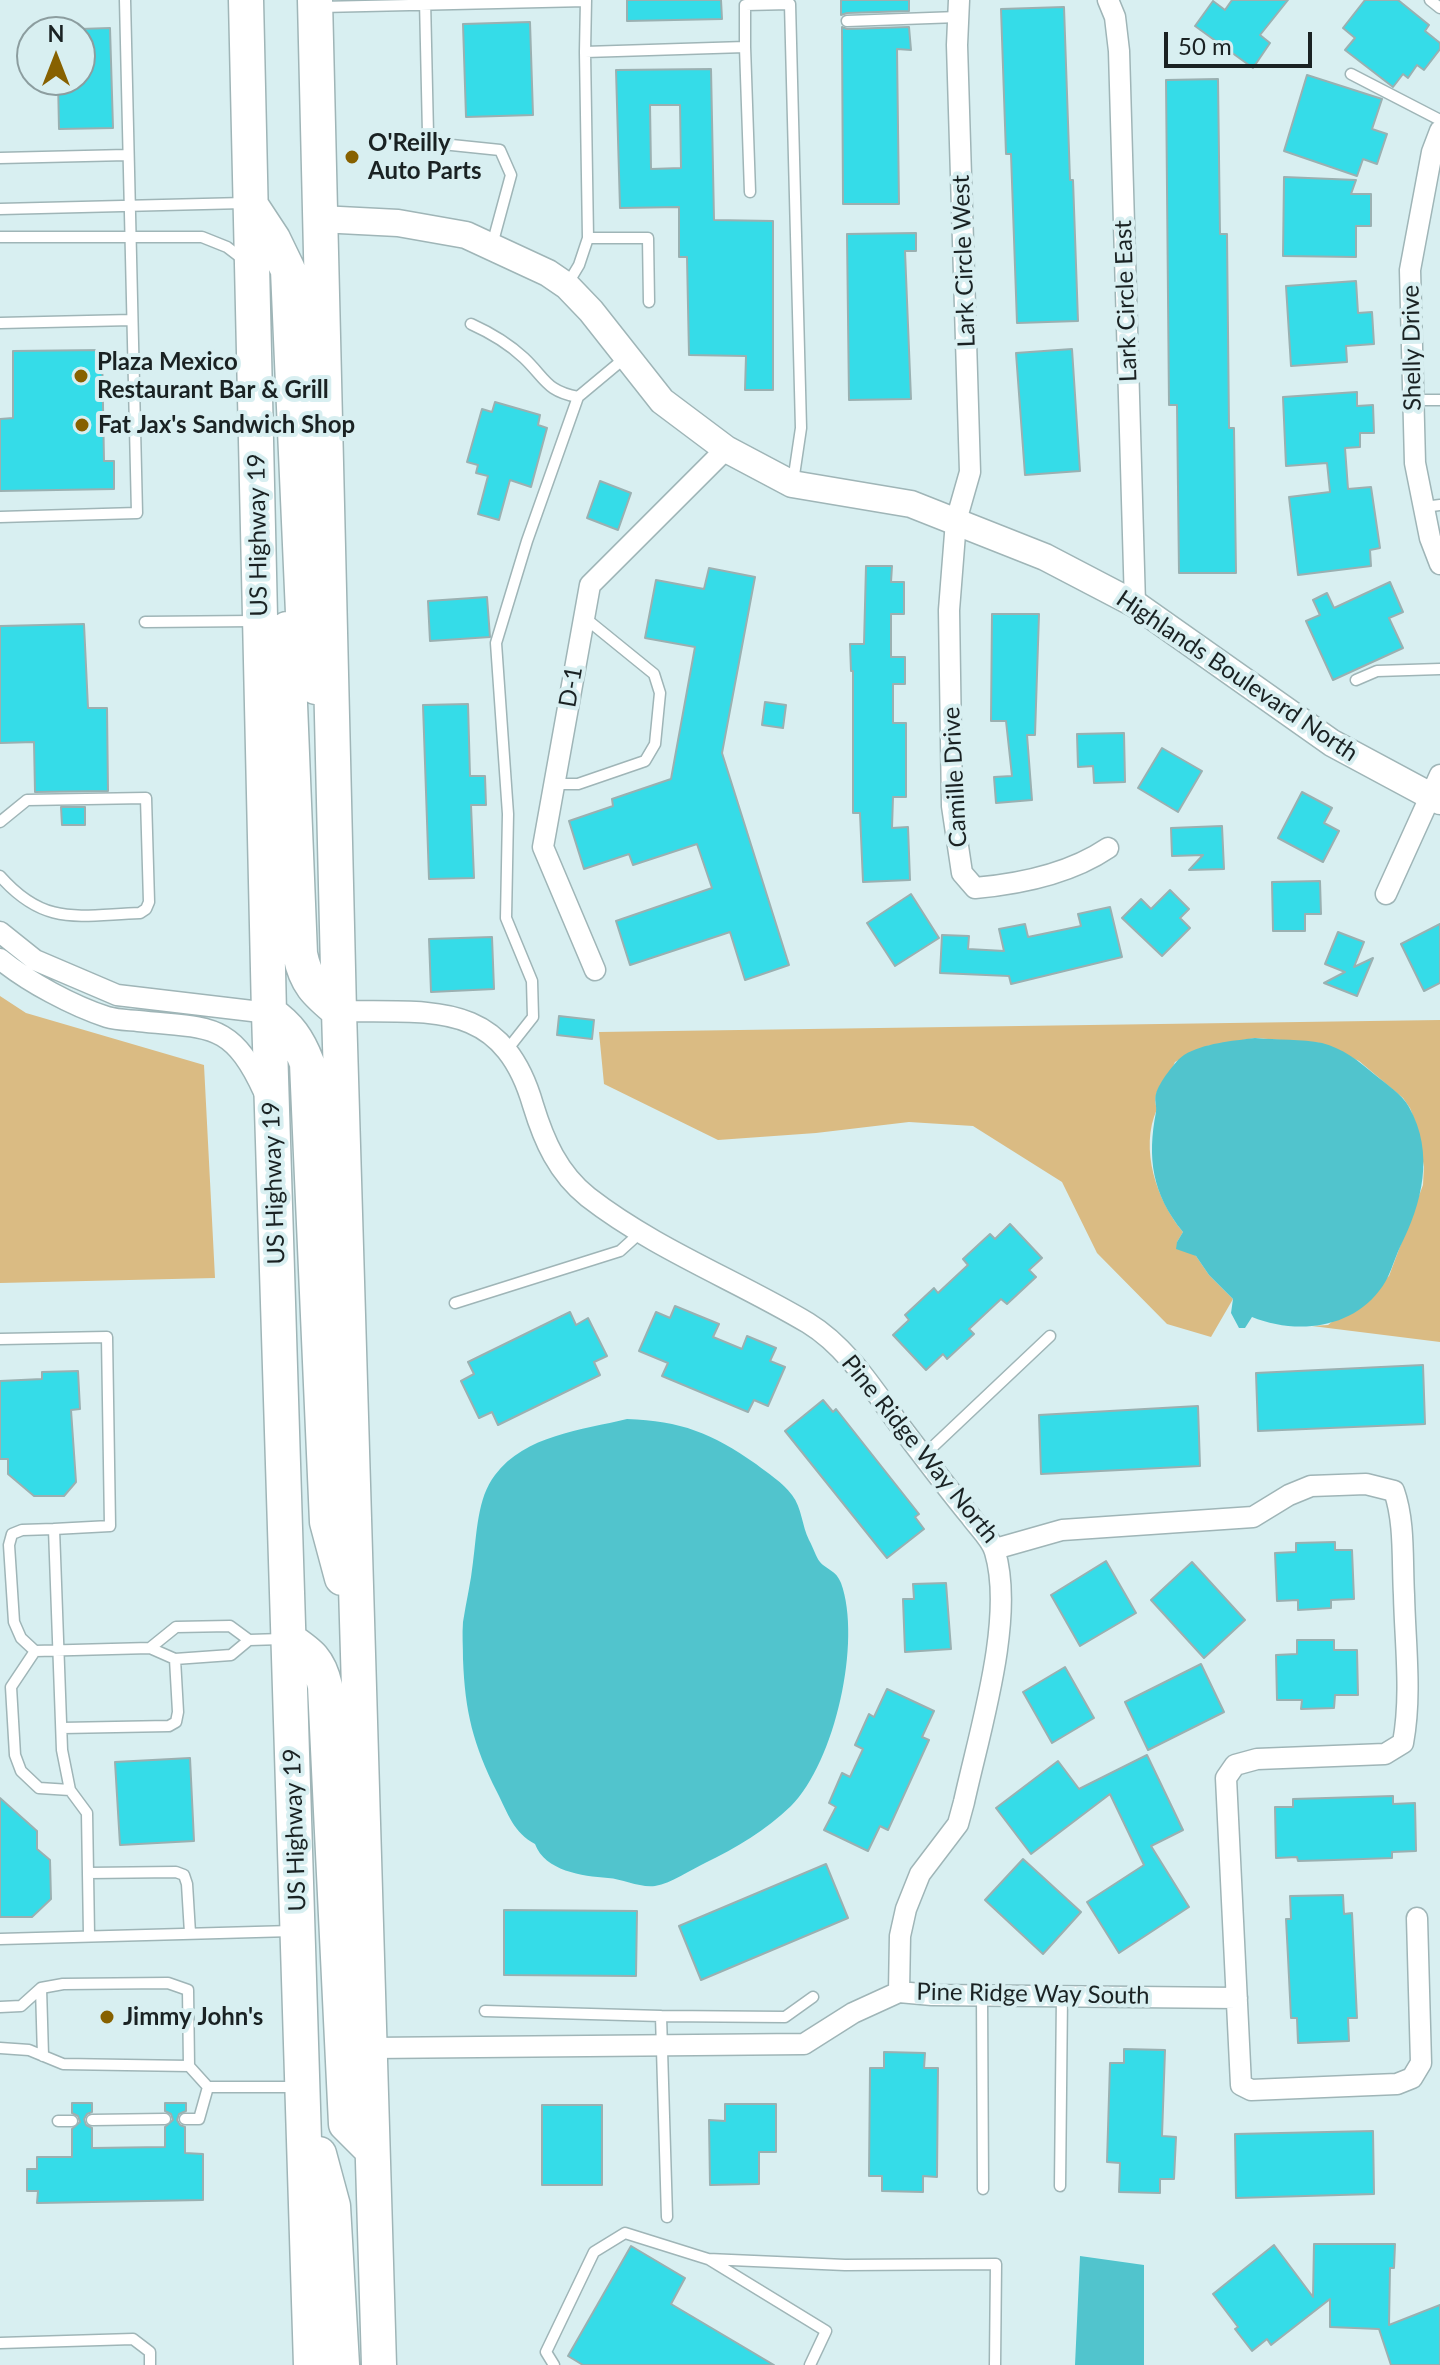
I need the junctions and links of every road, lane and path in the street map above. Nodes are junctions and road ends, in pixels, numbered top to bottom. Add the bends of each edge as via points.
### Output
1 (125, 0) edge
2 (246, 0) edge
3 (586, 0) edge
4 (1108, 0) edge
5 (1430, 0) edge
6 (528, 1) edge
7 (425, 2) edge
8 (315, 4) edge
9 (1440, 8) edge
10 (958, 9) edge
11 (847, 21) dead end
12 (745, 47) junction
13 (585, 52) junction
14 (1351, 74) dead end
15 (1440, 120) edge
16 (1440, 131) edge
17 (127, 155) junction
18 (0, 158) edge
19 (750, 192) dead end
20 (250, 203) junction
21 (129, 205) junction
22 (0, 209) edge
23 (320, 219) junction
24 (0, 237) edge
25 (129, 237) junction
26 (588, 238) junction
27 (492, 247) junction
28 (253, 267) junction
29 (567, 286) junction
30 (649, 302) dead end
31 (132, 320) junction
32 (0, 323) edge
33 (471, 324) dead end
34 (626, 357) junction
35 (578, 397) junction
36 (1413, 400) junction
37 (1440, 400) edge
38 (726, 449) junction
39 (792, 484) junction
40 (257, 485) junction
41 (1432, 506) edge
42 (0, 517) edge
43 (956, 521) junction
44 (1440, 564) edge
45 (1135, 604) junction
46 (584, 617) junction
47 (260, 621) junction
48 (145, 622) dead end
49 (1440, 669) edge
50 (1356, 680) dead end
51 (332, 753) junction
52 (554, 784) junction
53 (1437, 791) edge
54 (0, 822) edge
55 (1108, 848) dead end
56 (0, 876) edge
57 (1386, 894) dead end
58 (0, 932) edge
59 (0, 959) edge
60 (595, 970) dead end
61 (339, 1011) junction
62 (269, 1013) junction
63 (507, 1050) junction
64 (273, 1128) junction
65 (641, 1232) junction
66 (455, 1303) dead end
67 (1050, 1336) dead end
68 (0, 1339) edge
69 (923, 1456) junction
70 (54, 1529) junction
71 (995, 1549) junction
72 (357, 1628) junction
73 (288, 1639) junction
74 (249, 1640) junction
75 (150, 1648) junction
76 (35, 1651) junction
77 (59, 1652) junction
78 (175, 1659) junction
79 (62, 1728) junction
80 (70, 1790) junction
81 (88, 1873) junction
82 (1417, 1918) dead end
83 (298, 1931) junction
84 (190, 1933) junction
85 (89, 1935) junction
86 (0, 1939) edge
87 (41, 1988) junction
88 (899, 1992) junction
89 (982, 1995) junction
90 (1062, 1995) junction
91 (813, 1997) dead end
92 (1237, 1998) junction
93 (0, 2007) edge
94 (485, 2011) dead end
95 (661, 2016) junction
96 (661, 2047) junction
97 (0, 2048) edge
98 (371, 2048) junction
99 (43, 2056) junction
100 (189, 2066) junction
101 (208, 2087) junction
102 (304, 2095) junction
103 (165, 2119) dead end
104 (185, 2119) dead end
105 (92, 2120) dead end
106 (58, 2121) dead end
107 (72, 2121) dead end
108 (371, 2149) junction
109 (1060, 2186) dead end
110 (983, 2189) dead end
111 (667, 2217) dead end
112 (708, 2259) junction
113 (0, 2343) edge
114 (150, 2365) edge
115 (311, 2365) edge
116 (342, 2365) edge
117 (379, 2365) edge
118 (554, 2365) edge
119 (810, 2365) edge
120 (995, 2365) edge

1 - 17 lane
2 - 20 highway, US Highway 19
3 - 6 lane
3 - 13 lane
4 - 45 street, Lark Circle East via 1119,51
5 - 9 lane
6 - 7 lane
7 - 8 lane
7 - 27 lane via 428,134 442,144 500,150 511,175
8 - 23 highway
10 - 11 lane
10 - 43 street, Lark Circle West via 970,472
12 - 13 lane
12 - 19 lane
12 - 39 lane via 745,5 790,4 801,428
13 - 26 lane
14 - 15 lane
16 - 36 street, Shelly Drive via 1410,270
17 - 18 lane
17 - 21 lane
20 - 21 lane
20 - 28 highway, US Highway 19
20 - 51 highway via 288,270 304,636
21 - 22 lane
21 - 25 lane
23 - 27 street, Highlands Boulevard North via 398,223 466,235
23 - 51 highway
24 - 25 lane
25 - 28 lane via 202,237
25 - 31 lane
26 - 29 lane
26 - 30 lane via 648,238
27 - 29 street, Highlands Boulevard North
28 - 40 highway, US Highway 19
29 - 34 street, Highlands Boulevard North
31 - 32 lane
31 - 42 lane via 137,513
33 - 35 lane via 499,337 557,393
34 - 35 lane
34 - 38 street, Highlands Boulevard North via 662,401
35 - 63 lane via 496,643 508,814 506,918 532,981 533,1017
36 - 37 lane
36 - 41 street, Shelly Drive via 1415,463
38 - 39 street, Highlands Boulevard North
38 - 46 street, D-1 via 590,585
39 - 43 street, Highlands Boulevard North via 911,504
40 - 47 highway, US Highway 19
40 - 61 highway via 287,593 300,954 316,993
41 - 44 street, Shelly Drive via 1430,538
43 - 45 street, Highlands Boulevard North via 1045,557
43 - 55 street, Camille Drive via 949,610 952,806 962,873 975,888 1006,885 1088,862
45 - 53 street, Highlands Boulevard North via 1332,743
46 - 52 street, D-1
46 - 52 lane via 654,674 660,693 655,744 645,761 578,784
47 - 48 lane
47 - 62 highway, US Highway 19
49 - 50 lane via 1377,671
51 - 61 highway
52 - 60 street, D-1 via 543,847
53 - 57 street
54 - 56 lane via 27,800 146,798 149,902 140,913 47,912
58 - 62 street via 35,960 117,995
59 - 64 street via 26,980 108,1017 211,1030 230,1039 252,1065
61 - 63 street, Pine Ridge Way North via 443,1013 476,1024
61 - 72 highway
62 - 64 highway, US Highway 19
62 - 72 highway via 298,1039 307,1063 327,1522
63 - 65 street, Pine Ridge Way North via 561,1169 586,1195
64 - 73 highway, US Highway 19
65 - 66 lane via 620,1251
65 - 69 street, Pine Ridge Way North via 811,1325 844,1353
67 - 69 lane
68 - 70 lane via 107,1337 110,1526
69 - 71 street, Pine Ridge Way North
70 - 76 lane via 22,1530 12,1534 9,1545 14,1622
70 - 77 lane
71 - 88 street via 1001,1593 995,1656 964,1802 958,1824 920,1874 906,1909
71 - 92 street, Pine Ridge Way North via 1062,1530 1253,1517 1311,1486 1366,1484 1394,1491 1399,1505 1408,1697 1403,1743 1385,1754 1257,1759 1235,1765 1226,1778
72 - 98 highway
73 - 74 lane
73 - 83 highway, US Highway 19
73 - 108 highway via 310,1654 321,1668 325,1686 346,2124
74 - 75 lane via 230,1626 176,1627
74 - 78 lane via 231,1655
75 - 77 lane
75 - 78 lane
76 - 77 lane
76 - 80 lane via 11,1687 15,1755 21,1771 39,1788
77 - 79 lane
78 - 79 lane via 176,1722
79 - 80 lane
80 - 81 lane via 87,1813
81 - 84 lane via 184,1875
81 - 85 lane
82 - 92 street via 1421,2063 1412,2078 1397,2084 1251,2090 1241,2085
83 - 84 lane
83 - 102 highway, US Highway 19
84 - 85 lane
85 - 86 lane
87 - 93 lane via 21,2006
87 - 99 lane
87 - 100 lane via 168,1983 188,1990
88 - 89 street, Pine Ridge Way South
88 - 96 street, Pine Ridge Way South via 804,2044
89 - 90 street, Pine Ridge Way South
89 - 110 lane
90 - 92 street, Pine Ridge Way South
90 - 109 lane
91 - 95 lane via 785,2017
94 - 95 lane
95 - 96 lane
96 - 98 street, Pine Ridge Way South
96 - 111 lane
97 - 99 lane
98 - 108 highway
99 - 100 lane via 63,2064
100 - 101 lane
101 - 102 lane
101 - 104 lane via 199,2119
102 - 115 highway, US Highway 19
102 - 116 highway via 333,2206
103 - 105 lane
106 - 107 lane
108 - 117 highway
112 - 118 lane via 625,2233 594,2252 546,2352
112 - 119 lane via 826,2331
112 - 120 lane via 996,2264
113 - 114 lane via 133,2339 150,2352

